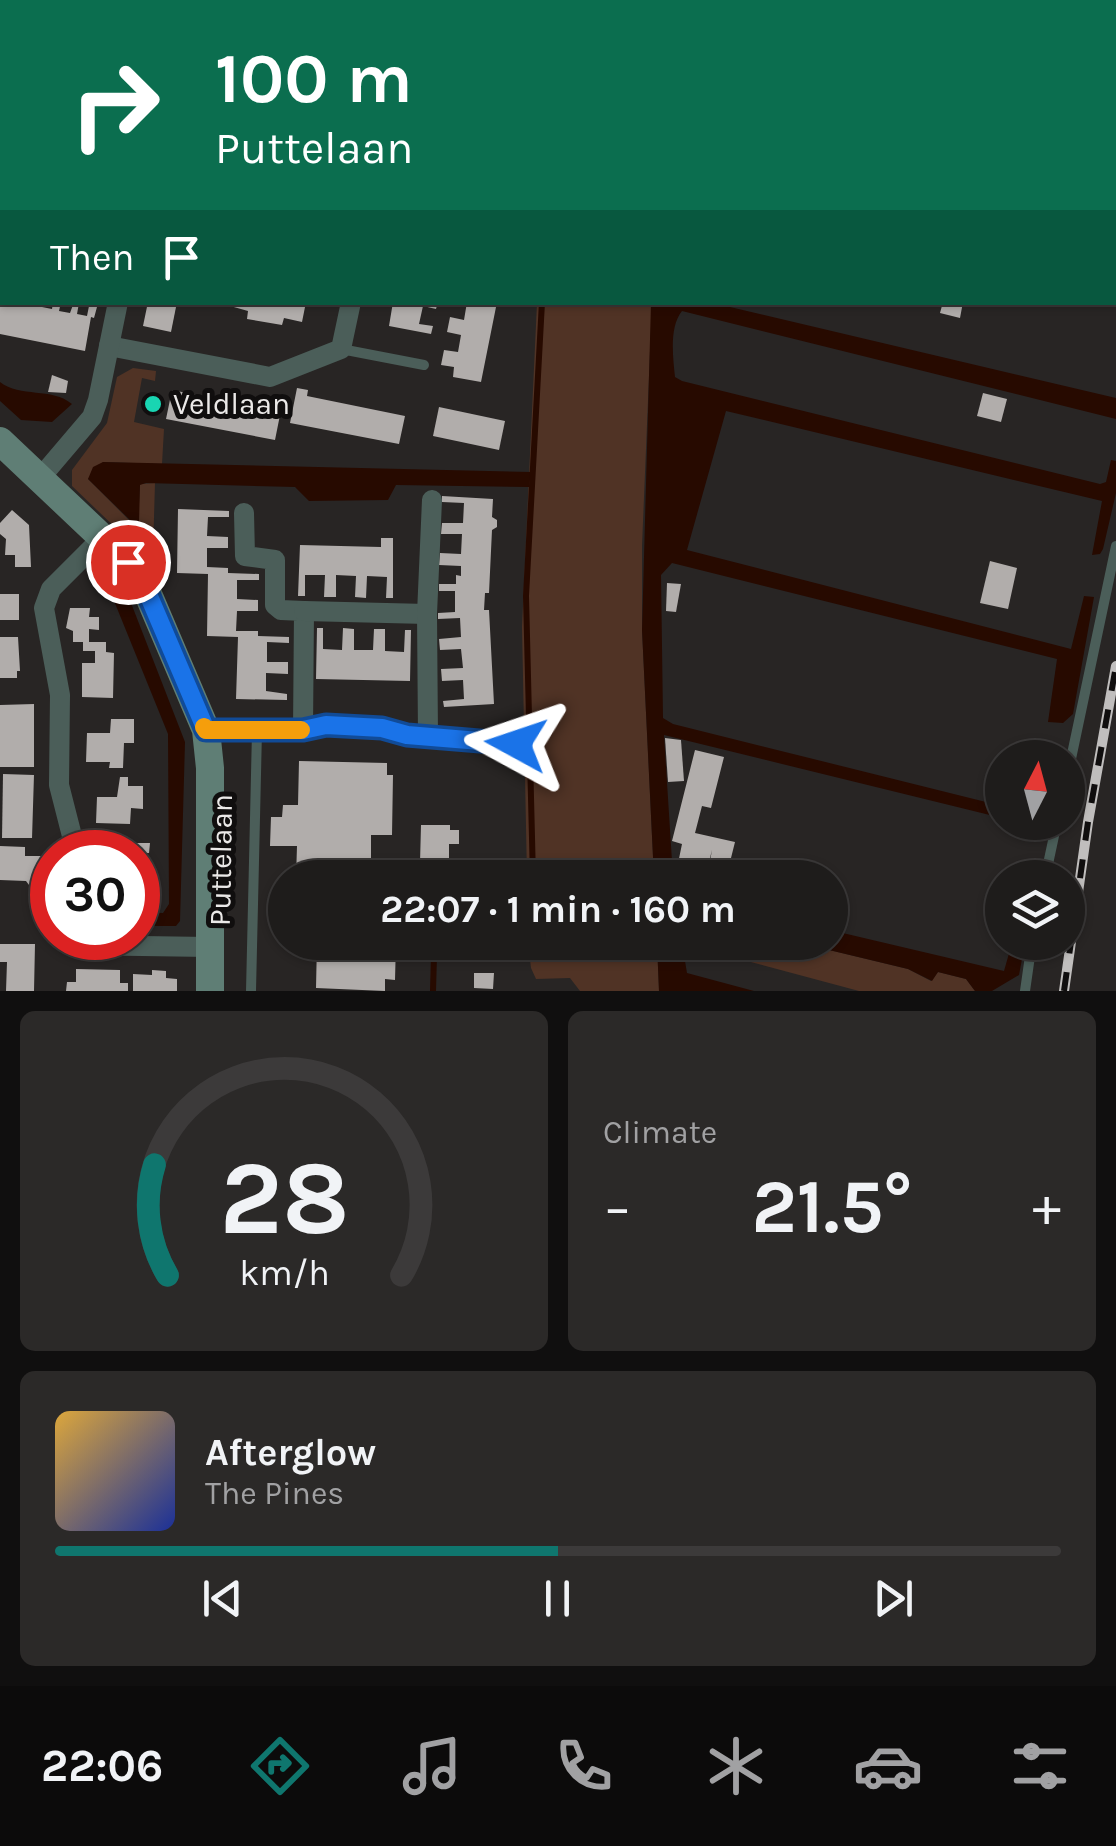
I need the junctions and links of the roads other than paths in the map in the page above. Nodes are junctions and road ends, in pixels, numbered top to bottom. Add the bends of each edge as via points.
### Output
1 (117, 305) edge
2 (350, 305) edge
3 (109, 346) junction
4 (342, 349) junction
5 (424, 365) dead end
6 (0, 441) edge
7 (41, 477) junction
8 (432, 500) dead end
9 (244, 513) dead end
10 (102, 538) junction
11 (1116, 546) edge
12 (304, 611) junction
13 (427, 614) junction
14 (206, 730) junction
15 (257, 730) junction
16 (303, 730) junction
17 (428, 736) junction
18 (1075, 740) edge
19 (516, 744) dead end
20 (70, 830) edge
21 (160, 946) edge
22 (209, 947) junction
23 (1028, 960) edge
24 (210, 991) edge
25 (250, 991) edge
26 (1025, 991) edge

1 - 3 street
2 - 4 street
3 - 4 street via 270,377
3 - 7 street via 92,416
4 - 5 lane
6 - 7 street, Puttelaan
7 - 10 street, Puttelaan
8 - 13 street
9 - 12 street via 245,556 275,560 275,606
10 - 14 street, Puttelaan via 148,594
10 - 20 street via 51,589 44,608 60,695 59,785
11 - 18 lane
12 - 13 street
12 - 16 street
13 - 17 street
14 - 15 street
14 - 22 street, Puttelaan
15 - 16 street
15 - 25 lane, Puttelaan
16 - 17 street via 364,726
17 - 19 street
21 - 22 street
22 - 24 street, Puttelaan
23 - 26 lane

